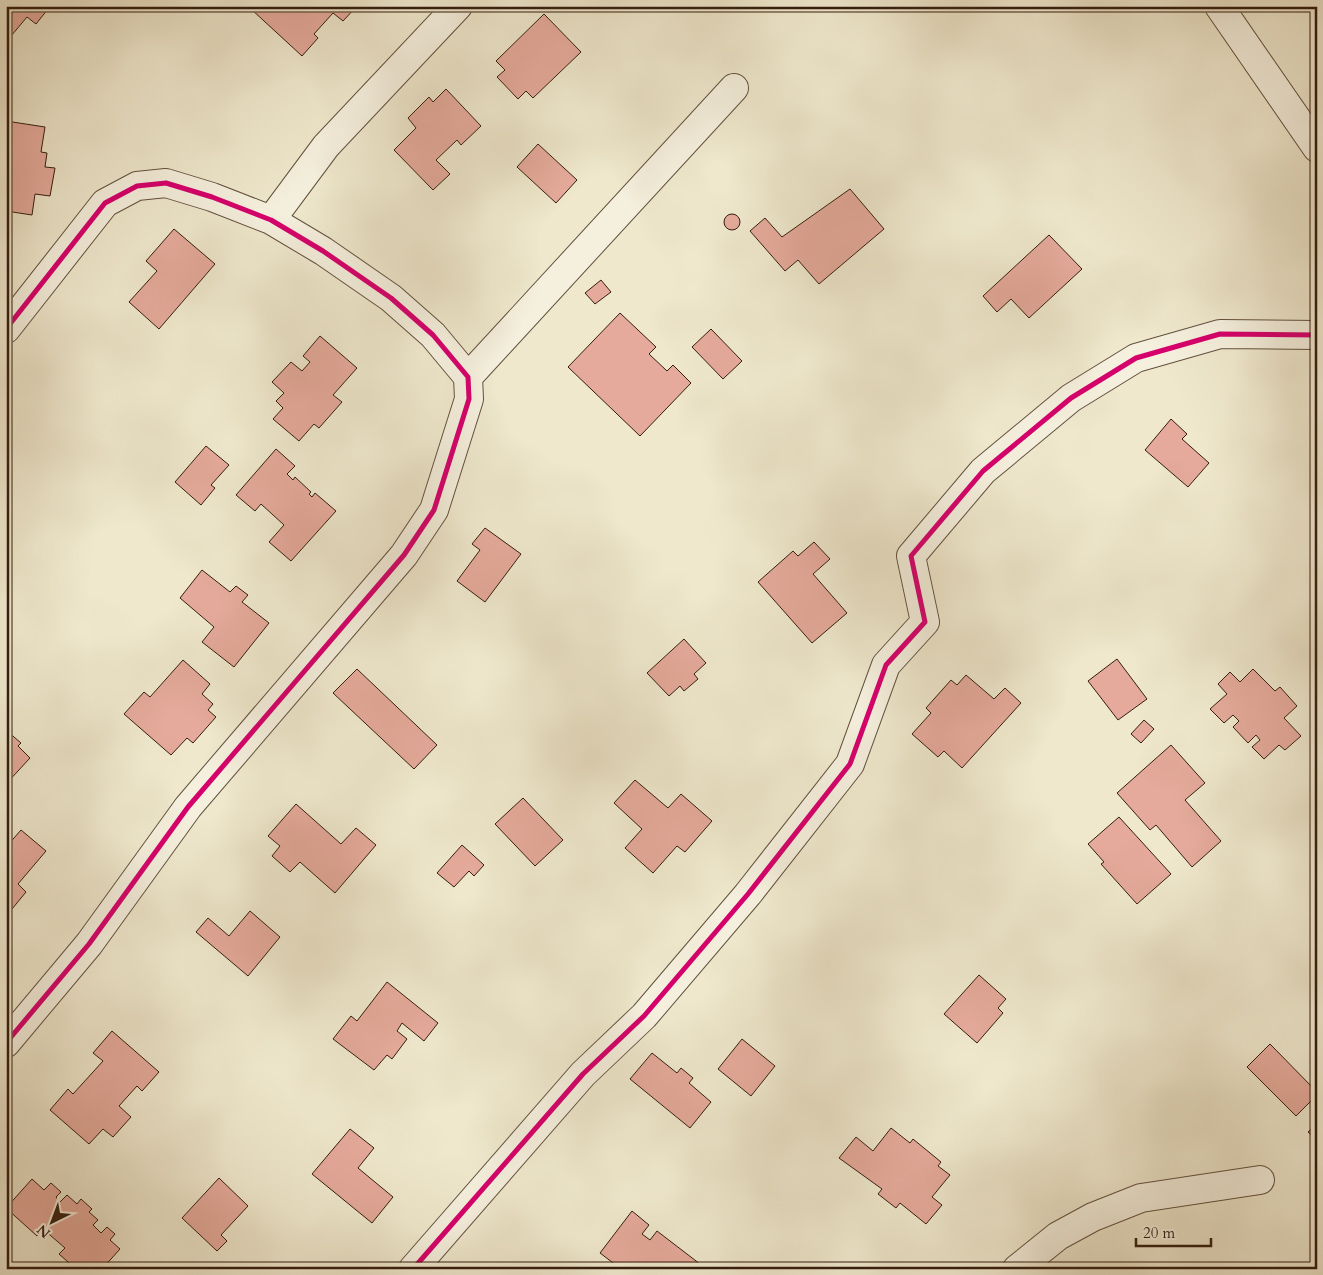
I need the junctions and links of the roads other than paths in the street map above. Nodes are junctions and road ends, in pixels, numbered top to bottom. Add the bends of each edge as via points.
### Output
1 (458, 6) edge
2 (1219, 6) edge
3 (734, 88) dead end
4 (1317, 148) edge
5 (271, 220) junction
6 (6, 329) edge
7 (1317, 335) edge
8 (468, 377) junction
9 (6, 1043) edge
10 (1260, 1180) dead end
11 (413, 1269) edge
12 (1017, 1269) edge

1 - 5 street via 326,146
2 - 4 street
3 - 8 street
5 - 6 street via 166,183 137,186 105,202
5 - 8 street via 391,298 433,335
7 - 11 street via 1220,334 1136,358 1070,398 983,471 911,556 925,622 886,665 850,764 748,894 644,1016 583,1074
8 - 9 street via 469,399 434,510 404,555 188,807 89,944
10 - 12 street via 1141,1198 1093,1217 1058,1236

